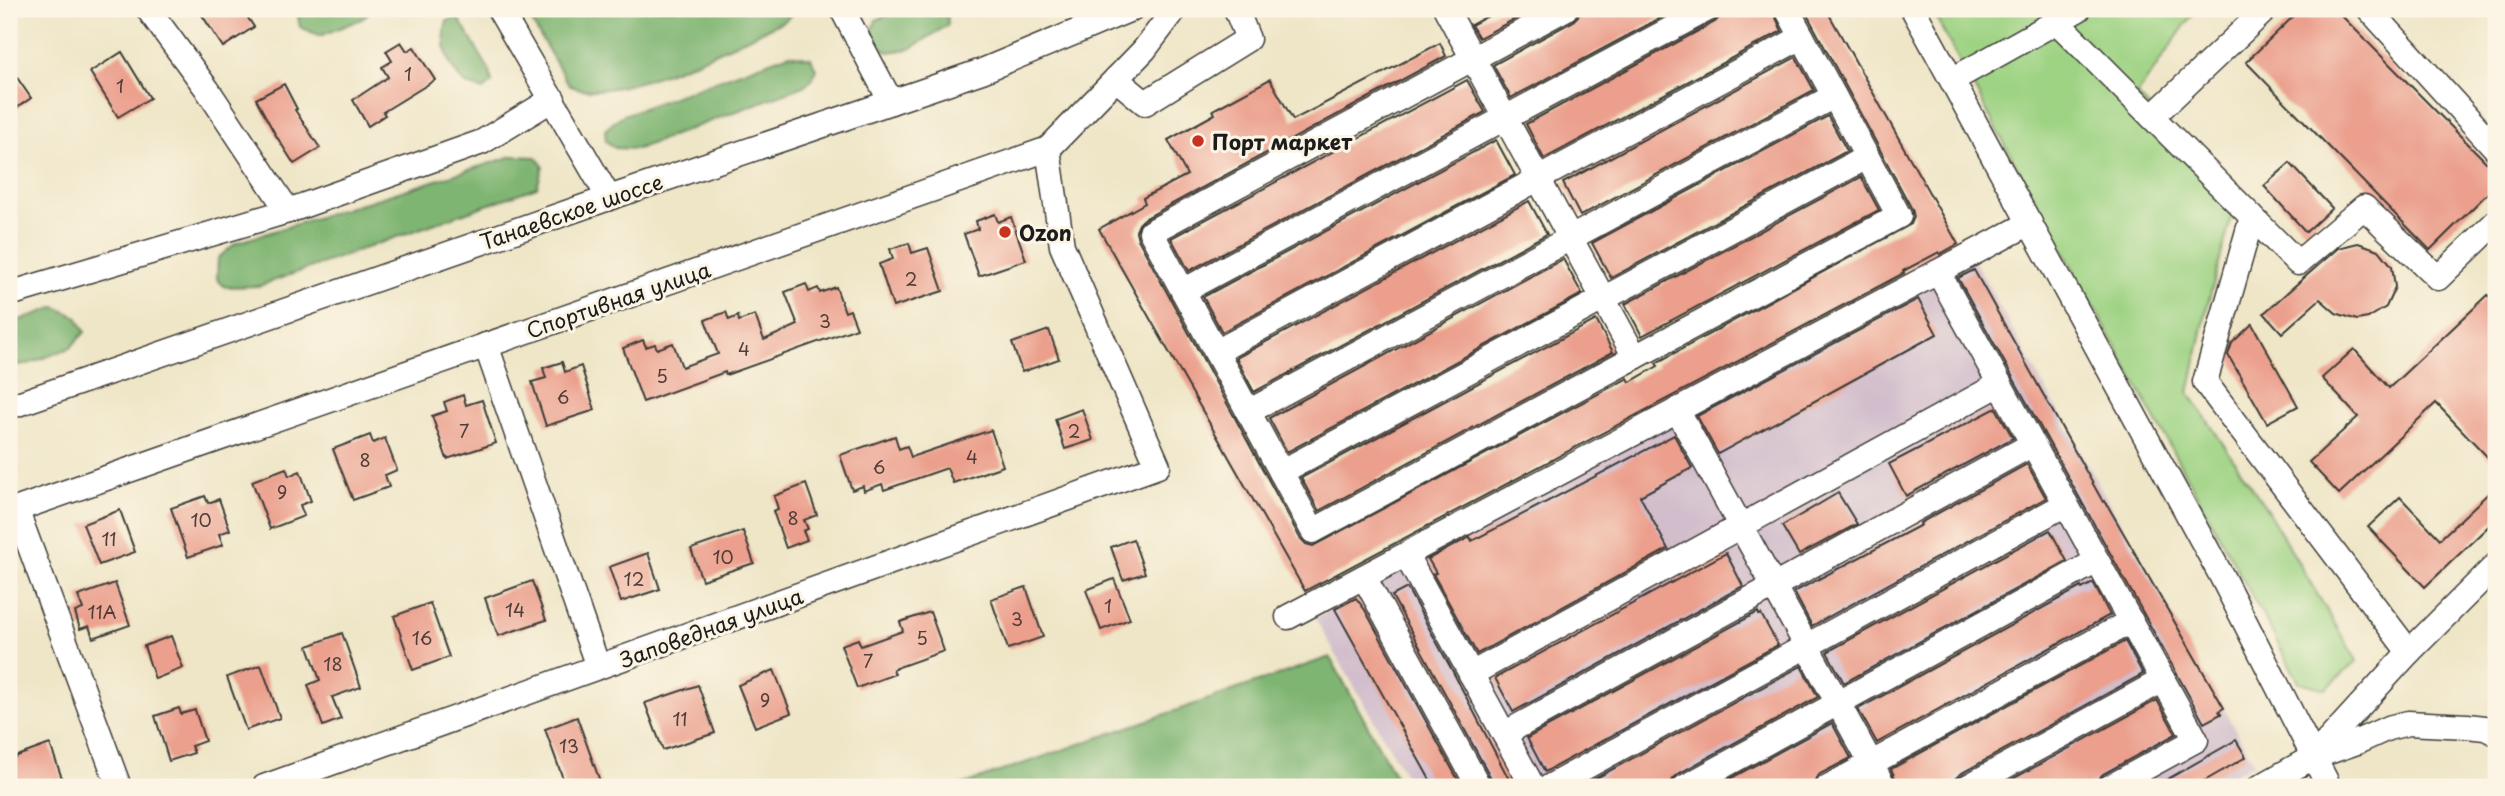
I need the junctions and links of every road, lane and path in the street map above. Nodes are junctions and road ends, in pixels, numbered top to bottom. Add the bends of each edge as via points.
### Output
1 (148, 9) edge
2 (499, 9) edge
3 (842, 9) edge
4 (1130, 9) edge
5 (1175, 9) edge
6 (1236, 9) edge
7 (1446, 9) edge
8 (1565, 9) edge
9 (1708, 9) edge
10 (1787, 9) edge
11 (1913, 9) edge
12 (2079, 9) edge
13 (2266, 9) edge
14 (2369, 9) edge
15 (2056, 21) junction
16 (1802, 37) junction
17 (1473, 58) junction
18 (1116, 79) junction
19 (1952, 80) junction
20 (1835, 96) junction
21 (553, 99) junction
22 (891, 102) junction
23 (2152, 117) junction
24 (1506, 118) junction
25 (1048, 149) junction
26 (2496, 149) edge
27 (1867, 157) junction
28 (1538, 179) junction
29 (609, 198) junction
30 (288, 211) junction
31 (2252, 217) junction
32 (2496, 222) edge
33 (2029, 223) junction
34 (1570, 238) junction
35 (1938, 272) junction
36 (1183, 291) junction
37 (9, 294) edge
38 (1603, 298) junction
39 (486, 345) junction
40 (1216, 352) junction
41 (1635, 358) junction
42 (2000, 384) junction
43 (9, 407) edge
44 (1676, 411) junction
45 (1248, 412) junction
46 (2033, 444) junction
47 (1281, 472) junction
48 (2066, 504) junction
49 (12, 510) edge
50 (1741, 527) junction
51 (1406, 555) junction
52 (2097, 561) junction
53 (2496, 565) edge
54 (1364, 577) junction
55 (1773, 586) junction
56 (1288, 617) dead end
57 (2131, 621) junction
58 (1807, 646) junction
59 (2409, 652) junction
60 (598, 667) junction
61 (1471, 674) junction
62 (2163, 680) junction
63 (1838, 704) junction
64 (2496, 733) edge
65 (1504, 734) junction
66 (2314, 757) junction
67 (1871, 764) junction
68 (119, 787) edge
69 (264, 787) edge
70 (1479, 787) edge
71 (1533, 787) edge
72 (1549, 787) edge
73 (1685, 787) edge
74 (1828, 787) edge
75 (1884, 787) edge
76 (1967, 787) edge
77 (2110, 787) edge
78 (2260, 787) edge
79 (2329, 787) edge

1 - 30 street
2 - 21 street
3 - 22 street
4 - 22 street, Танаевское шоссе via 982,71
5 - 18 street, Спортивная улица
6 - 18 street via 1248,39 1145,103
7 - 17 street
8 - 17 street
9 - 24 street
10 - 16 street
11 - 19 street
12 - 15 street
13 - 23 street
14 - 26 street
15 - 19 street
15 - 23 street
16 - 20 street
16 - 28 street
17 - 24 street
17 - 36 street via 1151,232
18 - 25 street, Спортивная улица
19 - 33 street
20 - 27 street
20 - 34 street
21 - 29 street
21 - 30 street via 482,142
22 - 29 street, Танаевское шоссе
23 - 31 street
24 - 28 street
24 - 36 street
25 - 39 street, Спортивная улица
25 - 60 street, Заповедная улица via 1062,246 1158,466
27 - 38 street
27 - 41 street via 1899,216
28 - 34 street
28 - 40 street
29 - 43 street, Танаевское шоссе
30 - 37 street
31 - 32 street via 2298,263 2364,207 2438,278
31 - 59 street via 2204,382
33 - 35 street
33 - 66 street via 2221,575
34 - 38 street
34 - 45 street
35 - 42 street
35 - 44 street
36 - 40 street
38 - 41 street
38 - 47 street
39 - 49 street, Спортивная улица
39 - 60 street
40 - 45 street
41 - 47 street via 1313,531
42 - 46 street
42 - 50 street
44 - 50 street
44 - 51 street
45 - 47 street
46 - 48 street
46 - 55 street
48 - 52 street
48 - 58 street
49 - 68 street
50 - 55 street
50 - 61 street
51 - 54 street
51 - 61 street
52 - 57 street
52 - 63 street
53 - 59 street
54 - 56 street
54 - 70 street
55 - 58 street
55 - 65 street
57 - 62 street
57 - 67 street
58 - 63 street
58 - 72 street
59 - 66 street
60 - 69 street, Заповедная улица
61 - 65 street
62 - 76 street
62 - 77 street via 2196,740
63 - 67 street
63 - 73 street
64 - 66 street via 2485,728 2408,723
65 - 71 street
66 - 78 street
66 - 79 street
67 - 74 street
67 - 75 street

